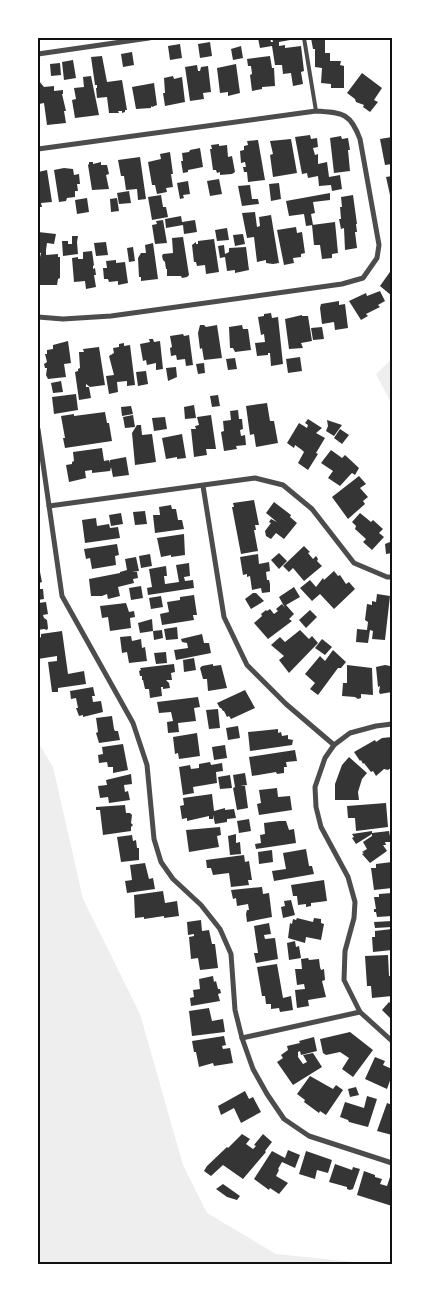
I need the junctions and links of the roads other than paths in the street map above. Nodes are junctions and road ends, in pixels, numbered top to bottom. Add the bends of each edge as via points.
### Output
1 (149, 38) edge
2 (304, 38) edge
3 (38, 54) edge
4 (316, 111) junction
5 (38, 149) edge
6 (38, 317) edge
7 (38, 429) edge
8 (204, 486) junction
9 (49, 506) junction
10 (392, 577) edge
11 (392, 724) edge
12 (334, 745) junction
13 (360, 1012) junction
14 (242, 1038) junction
15 (392, 1041) edge
16 (392, 1163) edge

1 - 3 street
2 - 4 lane
4 - 5 street
4 - 6 street via 341,113 355,124 360,139 379,245 377,258 363,278 342,284 111,316
7 - 9 street
8 - 9 street
8 - 10 street via 255,478 282,485 312,509 354,563 387,578
8 - 12 street via 224,617 247,665
9 - 14 street via 62,596 133,723 148,765 154,839 161,862 220,929 231,954 235,1010
11 - 12 street via 350,733
12 - 13 street via 325,758 315,787 316,807 321,826 348,877 355,902 354,918 344,951 344,980
13 - 14 street
13 - 15 street
14 - 16 street via 253,1069 284,1119 309,1136

